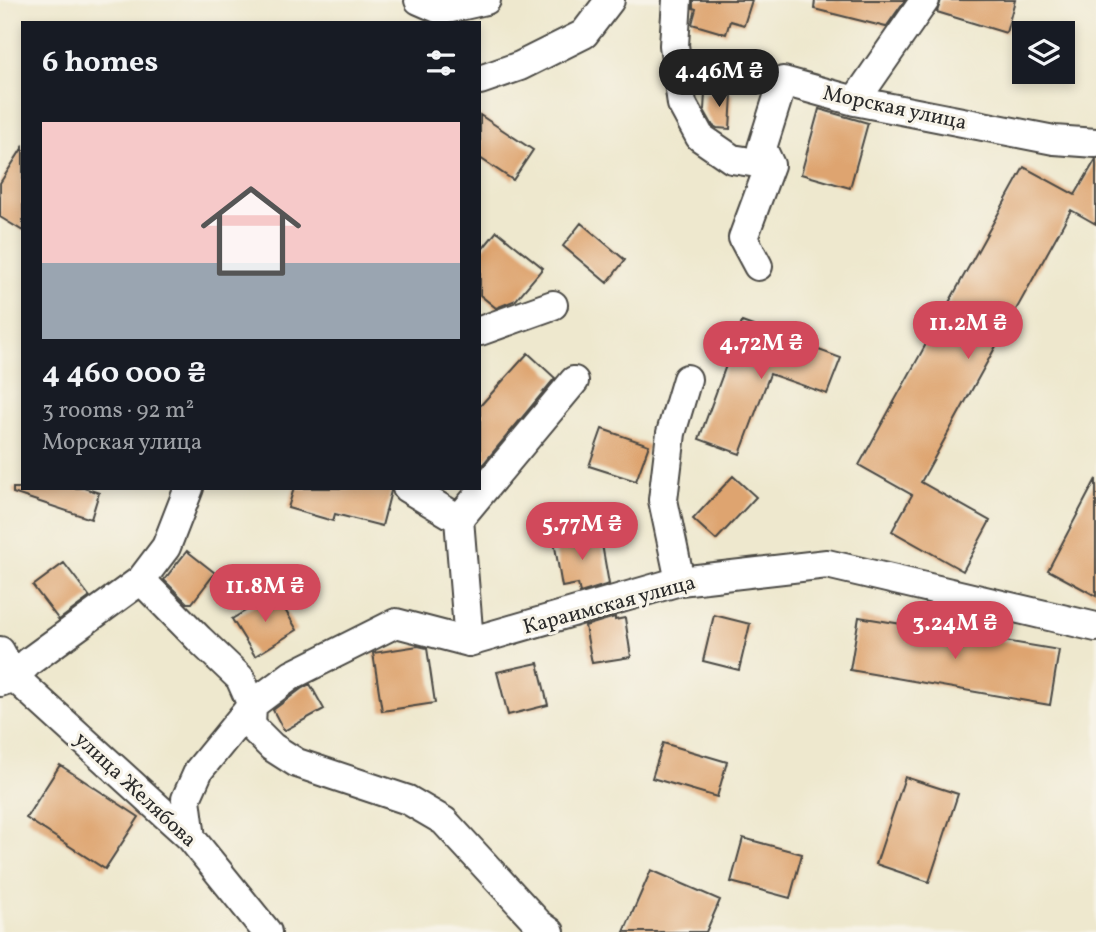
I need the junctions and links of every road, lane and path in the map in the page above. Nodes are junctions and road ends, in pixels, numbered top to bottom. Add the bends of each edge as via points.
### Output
1 (419, 0) edge
2 (486, 0) edge
3 (610, 0) edge
4 (677, 0) edge
5 (925, 0) edge
6 (481, 80) edge
7 (855, 101) junction
8 (1096, 143) edge
9 (770, 165) junction
10 (758, 266) dead end
11 (553, 305) dead end
12 (481, 331) edge
13 (687, 379) dead end
14 (573, 381) dead end
15 (188, 490) edge
16 (410, 490) edge
17 (459, 519) junction
18 (141, 580) junction
19 (680, 581) junction
20 (1096, 627) edge
21 (469, 642) junction
22 (0, 651) edge
23 (7, 679) edge
24 (252, 705) junction
25 (191, 838) junction
26 (267, 932) edge
27 (550, 932) edge

1 - 2 street via 442,10
3 - 6 street via 584,34
4 - 9 street via 674,45 682,104 700,137 732,159
5 - 7 street
7 - 8 street, Морская улица via 1054,140
7 - 9 street, Морская улица via 783,80 762,148
9 - 10 street via 743,238
11 - 12 street
13 - 19 street via 671,433 663,500
14 - 17 street
15 - 18 street via 166,547
16 - 17 street
17 - 21 street
18 - 23 street
18 - 24 street via 240,678
19 - 20 street, Караимская улица via 827,564
19 - 21 street, Караимская улица
21 - 24 street via 396,623 292,675
22 - 23 street, улица Желябова
23 - 25 street, улица Желябова
24 - 25 street via 200,769 186,799
24 - 27 street via 251,726 272,747 297,762 408,800 444,821
25 - 26 street, улица Желябова

